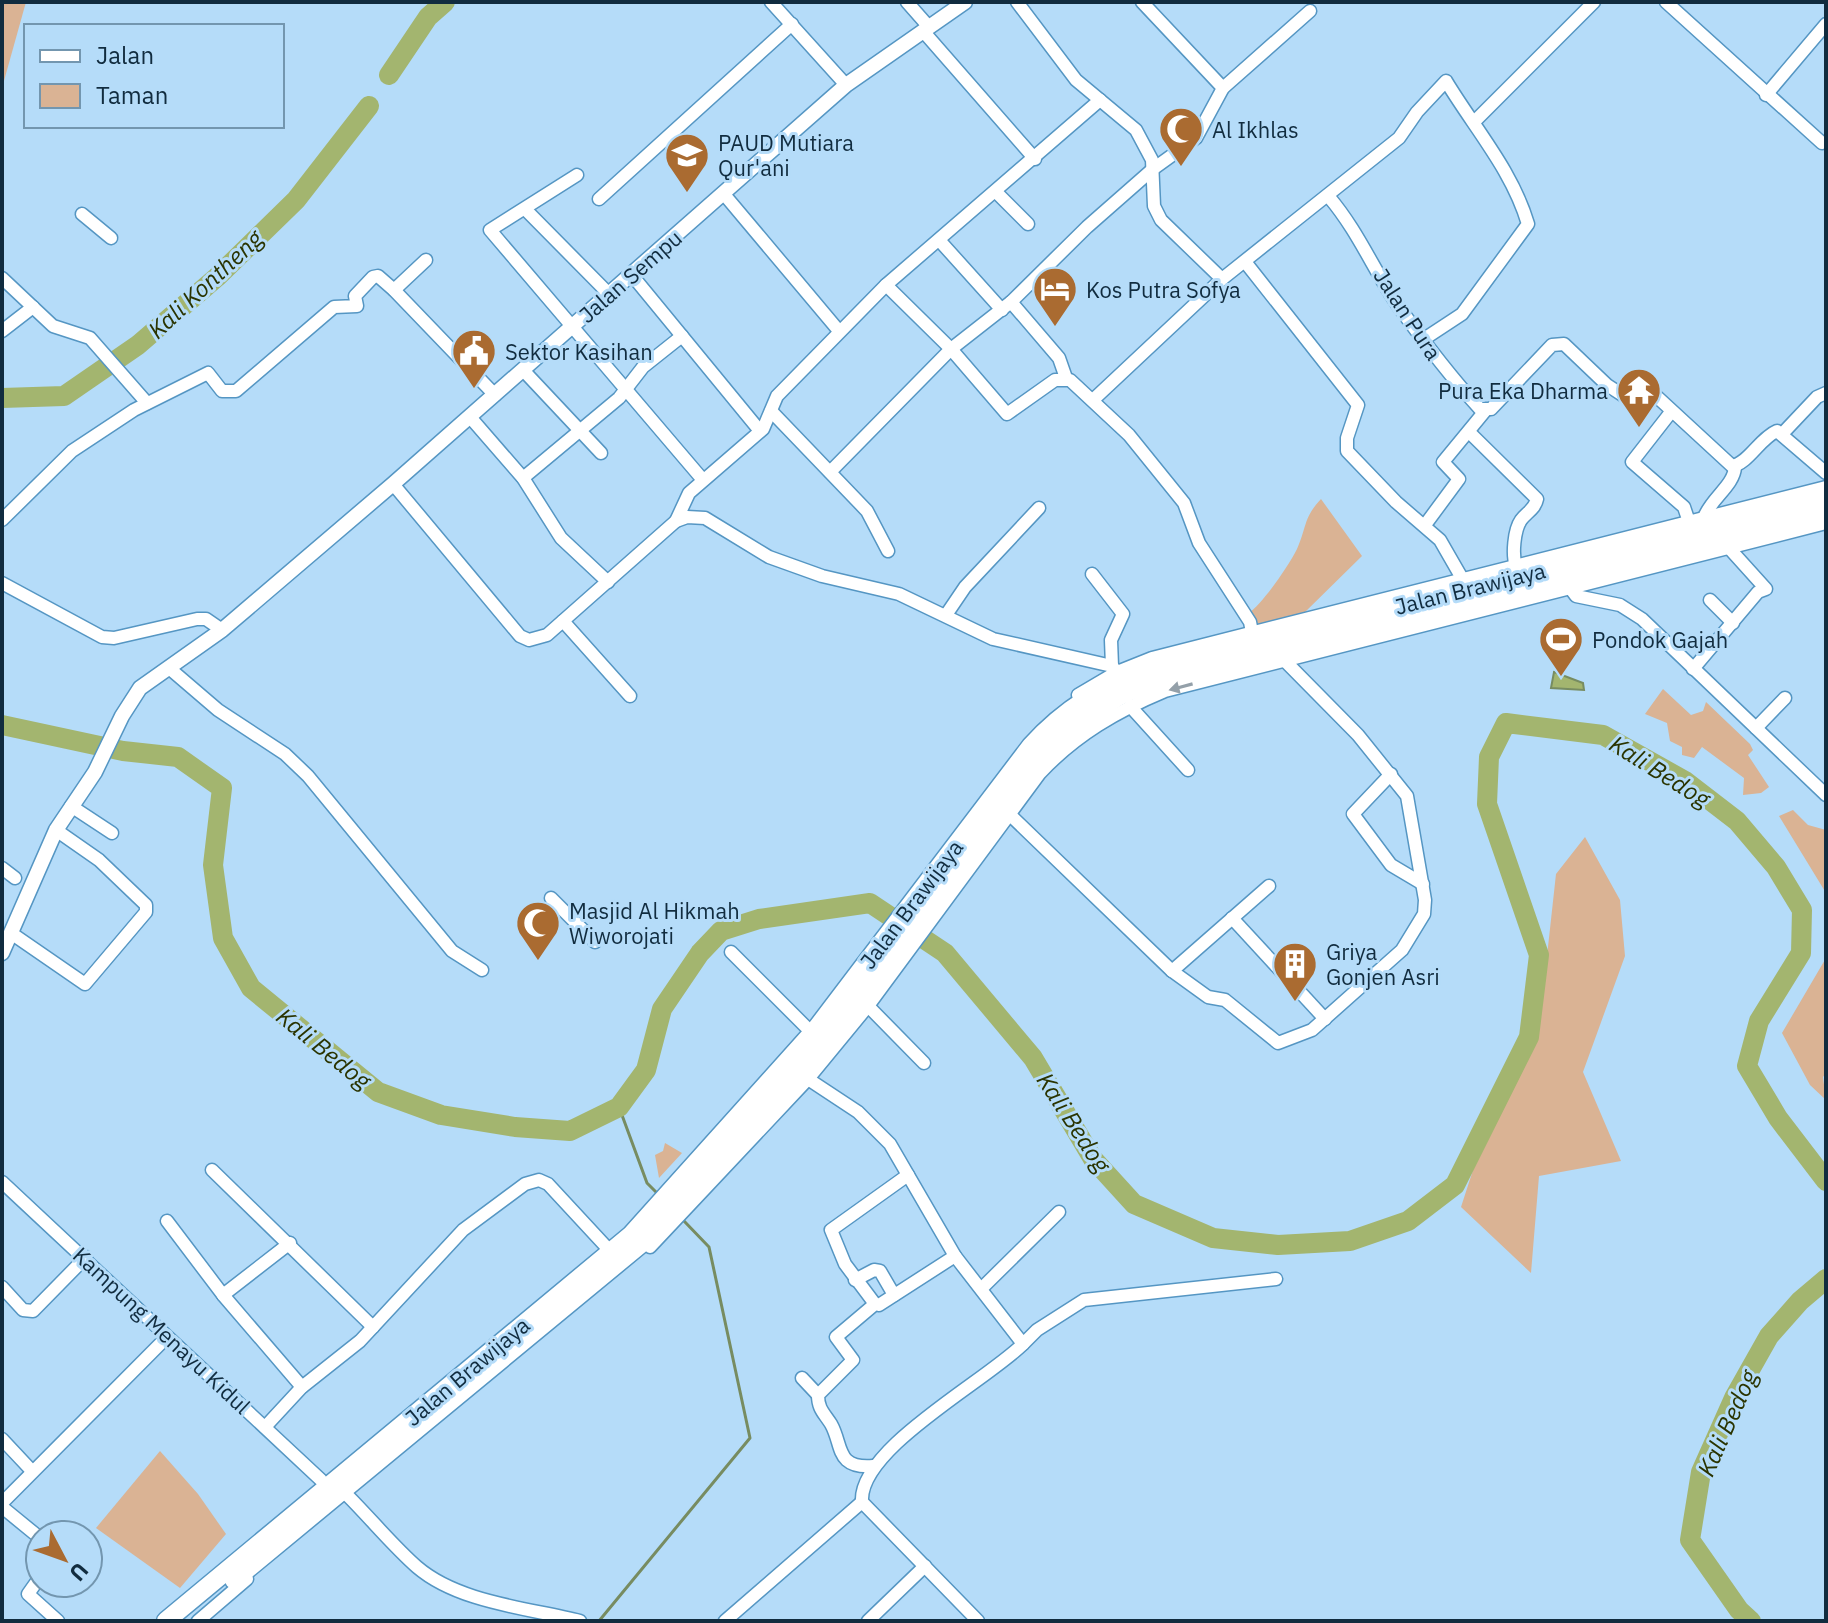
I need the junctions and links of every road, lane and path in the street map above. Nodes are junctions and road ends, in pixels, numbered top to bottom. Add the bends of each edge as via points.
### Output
1 (771, 2) edge
2 (907, 2) edge
3 (965, 2) edge
4 (1017, 2) edge
5 (1142, 2) edge
6 (1594, 2) edge
7 (1666, 2) edge
8 (1310, 11) dead end
9 (792, 24) junction
10 (1826, 24) edge
11 (926, 29) junction
12 (846, 85) junction
13 (1223, 88) junction
14 (1766, 95) junction
15 (1100, 100) junction
16 (1475, 121) junction
17 (1826, 142) edge
18 (1035, 159) junction
19 (1153, 169) junction
20 (577, 175) dead end
21 (996, 192) junction
22 (723, 193) junction
23 (1329, 197) junction
24 (599, 199) dead end
25 (525, 209) junction
26 (82, 214) dead end
27 (1028, 224) dead end
28 (111, 238) dead end
29 (939, 240) junction
30 (426, 260) dead end
31 (1246, 263) junction
32 (631, 274) junction
33 (2, 278) edge
34 (1222, 279) junction
35 (886, 285) junction
36 (394, 290) junction
37 (609, 294) junction
38 (1006, 306) junction
39 (33, 307) junction
40 (573, 326) junction
41 (2, 331) edge
42 (839, 331) junction
43 (682, 336) junction
44 (1424, 339) junction
45 (951, 349) junction
46 (523, 370) junction
47 (1066, 378) junction
48 (626, 389) junction
49 (1826, 393) edge
50 (495, 395) junction
51 (1094, 399) junction
52 (147, 403) junction
53 (771, 411) junction
54 (1485, 411) junction
55 (1671, 412) junction
56 (470, 417) junction
57 (580, 431) junction
58 (760, 431) junction
59 (1470, 433) junction
60 (1783, 433) junction
61 (601, 453) dead end
62 (1735, 467) junction
63 (830, 472) junction
64 (1826, 473) edge
65 (523, 478) junction
66 (703, 480) junction
67 (393, 484) junction
68 (1826, 487) edge
69 (1826, 497) edge
70 (1039, 508) dead end
71 (1826, 512) edge
72 (1704, 518) junction
73 (2, 520) edge
74 (676, 521) junction
75 (1689, 522) junction
76 (1826, 523) edge
77 (1425, 525) junction
78 (1729, 548) junction
79 (888, 551) dead end
80 (1516, 566) junction
81 (1092, 574) dead end
82 (1463, 580) junction
83 (608, 582) junction
84 (2, 583) edge
85 (1570, 588) junction
86 (1710, 600) dead end
87 (946, 615) junction
88 (563, 621) junction
89 (1733, 623) junction
90 (222, 630) junction
91 (1252, 632) junction
92 (1283, 659) junction
93 (169, 668) junction
94 (1114, 669) junction
95 (1693, 669) junction
96 (630, 696) dead end
97 (1785, 698) dead end
98 (1130, 706) junction
99 (1756, 728) junction
100 (1188, 770) dead end
101 (1391, 774) junction
102 (1825, 792) edge
103 (71, 806) junction
104 (1007, 811) junction
105 (56, 830) junction
106 (112, 833) dead end
107 (2, 868) edge
108 (949, 868) junction
109 (23, 884) junction
110 (1423, 884) junction
111 (1269, 886) dead end
112 (551, 898) dead end
113 (1232, 918) junction
114 (11, 933) junction
115 (895, 939) junction
116 (595, 942) dead end
117 (731, 952) dead end
118 (2, 953) edge
119 (482, 970) dead end
120 (1172, 971) junction
121 (868, 1006) junction
122 (1325, 1019) junction
123 (806, 1027) junction
124 (924, 1063) dead end
125 (808, 1079) junction
126 (212, 1170) dead end
127 (698, 1173) junction
128 (908, 1175) junction
129 (7, 1186) edge
130 (2, 1202) edge
131 (1059, 1212) dead end
132 (167, 1221) dead end
133 (290, 1243) junction
134 (608, 1248) junction
135 (955, 1256) junction
136 (86, 1257) junction
137 (1276, 1279) dead end
138 (855, 1280) junction
139 (2, 1287) edge
140 (982, 1288) junction
141 (223, 1295) junction
142 (894, 1295) junction
143 (875, 1304) junction
144 (373, 1327) junction
145 (167, 1337) junction
146 (1023, 1344) junction
147 (802, 1378) dead end
148 (302, 1387) junction
149 (818, 1395) junction
150 (265, 1427) junction
151 (2, 1439) edge
152 (350, 1462) junction
153 (873, 1466) junction
154 (31, 1470) junction
155 (321, 1480) junction
156 (348, 1496) junction
157 (862, 1502) junction
158 (2, 1505) edge
159 (24, 1524) edge
160 (925, 1566) junction
161 (34, 1599) edge
162 (58, 1621) edge
163 (149, 1621) edge
164 (166, 1621) edge
165 (184, 1621) edge
166 (198, 1621) edge
167 (580, 1621) edge
168 (725, 1621) edge
169 (868, 1621) edge
170 (978, 1621) edge

1 - 9 street
2 - 11 street
3 - 11 main road, Jalan Sempu
4 - 15 street via 1076,80
5 - 13 street
6 - 16 street
7 - 14 street
8 - 13 street
9 - 12 street
9 - 24 street
10 - 14 street
11 - 12 main road, Jalan Sempu
11 - 18 street
12 - 22 main road, Jalan Sempu
13 - 19 street via 1196,138
14 - 17 street
15 - 18 street
15 - 19 street via 1136,130
16 - 23 street via 1446,81 1399,138
16 - 44 street via 1521,198 1528,224 1462,314
18 - 21 street
19 - 34 street via 1153,197 1161,220
19 - 38 street
20 - 25 street
21 - 27 street
21 - 29 street
22 - 32 main road, Jalan Sempu
22 - 42 street
23 - 31 street
23 - 44 street, Jalan Pura
25 - 37 street
25 - 40 street via 490,230
26 - 28 street
29 - 35 street
29 - 38 street
30 - 36 street
31 - 34 street
31 - 77 street via 1358,405 1347,451
32 - 37 main road, Jalan Sempu
32 - 43 street
33 - 39 street
34 - 51 street
35 - 42 street
35 - 45 street
36 - 50 street
36 - 52 street via 373,277 355,296 357,306 334,307 236,391 222,391 208,373
37 - 40 main road, Jalan Sempu
38 - 45 street
38 - 47 street via 1059,358
39 - 41 street
39 - 52 street via 60,330 90,338
40 - 46 main road, Jalan Sempu
40 - 48 street
42 - 53 street via 777,396
43 - 48 street via 643,367
43 - 58 street
44 - 54 street, Jalan Pura via 1445,371
45 - 47 street via 1007,414 1055,380
45 - 63 street
46 - 50 main road, Jalan Sempu
46 - 57 street
47 - 51 street
48 - 57 street
48 - 66 street
49 - 60 street
50 - 56 main road, Jalan Sempu
51 - 91 street via 1184,503 1199,543
52 - 73 street via 72,451
53 - 58 street
53 - 63 street
54 - 55 street via 1557,343 1572,347 1617,392 1630,397 1650,393
54 - 59 street
55 - 62 street
55 - 75 street via 1632,462 1684,507
56 - 65 street
56 - 67 main road, Jalan Sempu
57 - 61 street
57 - 65 street
58 - 66 street
59 - 77 street via 1443,462 1459,479
59 - 80 street via 1537,499 1518,524
60 - 62 street via 1765,437
60 - 64 street
62 - 72 street
63 - 79 street via 867,511
65 - 83 street via 561,538
66 - 74 street via 689,493
67 - 88 street via 520,636 538,639
67 - 90 main road, Jalan Sempu
68 - 72 street
69 - 108 highway, Jalan Brawijaya via 1134,674 1051,724
70 - 87 street via 965,587
71 - 104 highway, Jalan Brawijaya via 1159,679 1121,695 1059,737 1037,760
72 - 75 street
74 - 83 street
74 - 87 street via 705,518 769,557 899,594
75 - 80 street
76 - 78 street
77 - 82 street via 1446,548
78 - 85 street
78 - 89 street via 1766,589
80 - 82 street
81 - 94 street via 1123,614 1111,640
82 - 91 street
83 - 88 street
84 - 90 street via 102,637 197,619
85 - 92 street
85 - 95 street via 1576,596 1620,605 1642,619
86 - 89 street
87 - 94 street via 1016,647
88 - 96 street
89 - 95 street
90 - 93 main road, Jalan Sempu
91 - 94 street
92 -> 98 street via 1165,691
92 - 101 street
93 - 103 main road, Jalan Sempu via 140,688
93 - 119 street via 308,776 452,951
94 - 108 street via 1041,724
95 - 99 street
97 - 99 street
98 - 100 street
98 - 104 street via 1066,746
99 - 102 street
101 - 110 street via 1407,796
101 - 110 street via 1353,814 1391,865
103 - 105 main road, Jalan Sempu
103 - 106 street
104 - 108 highway, Jalan Brawijaya
104 - 120 street
105 - 109 main road, Jalan Sempu
105 - 114 street via 99,860 146,912 85,984
107 - 109 street
108 - 115 highway, Jalan Brawijaya
109 - 114 main road, Jalan Sempu
110 - 122 street via 1424,914 1402,950
111 - 113 street
112 - 116 street
113 - 120 street
113 - 122 street
114 - 118 main road, Jalan Sempu
115 - 121 street
115 - 123 highway
115 - 127 highway, Jalan Brawijaya via 831,1033
117 - 123 street
120 - 122 street via 1208,997 1225,1000 1278,1043 1294,1040
121 - 124 street
121 - 125 street
123 - 127 highway
125 - 127 street
125 - 128 street via 874,1126
126 - 133 street
127 - 134 highway, Jalan Brawijaya via 660,1196
127 - 156 street via 648,1249
127 - 165 highway, Jalan Brawijaya via 642,1243
128 - 135 street
128 - 138 street via 831,1230
129 - 130 street
129 - 136 street, Kampung Menayu Kidul
131 - 140 street
132 - 141 street
133 - 141 street
133 - 144 street
134 - 144 street via 548,1184 525,1184 463,1230
134 - 152 highway, Jalan Brawijaya
135 - 140 street
135 - 142 street
136 - 139 street via 33,1311 23,1310
136 - 145 street, Kampung Menayu Kidul
137 - 146 street via 1084,1300
138 - 142 street via 880,1271
138 - 143 street
140 - 146 street
141 - 148 street
142 - 143 street
143 - 149 street via 836,1337 853,1360
144 - 148 street
145 - 150 street, Kampung Menayu Kidul
145 - 154 street
146 - 153 street
147 - 149 street
148 - 150 street
149 - 153 street via 818,1407 830,1423 838,1450 851,1462
150 - 155 street, Kampung Menayu Kidul
151 - 154 street
152 - 155 highway
152 - 164 highway
153 - 157 street via 861,1490
154 - 158 street
155 - 163 highway
156 - 166 street
156 - 167 street via 430,1575 462,1592
157 - 160 street
157 - 168 street
158 - 159 street
160 - 169 street
160 - 170 street
161 - 162 street

